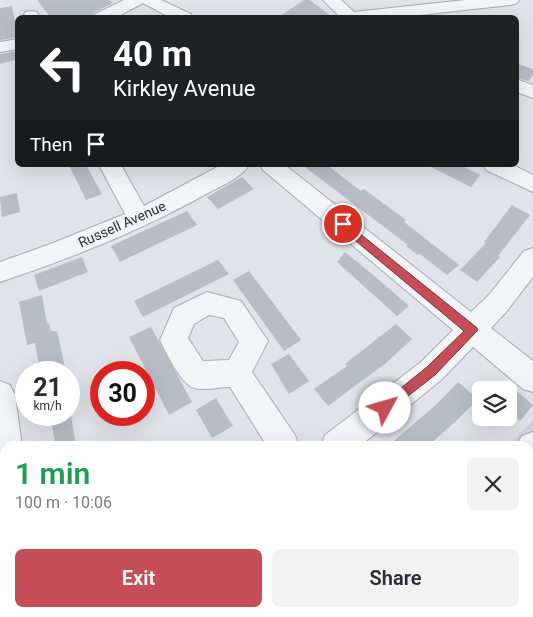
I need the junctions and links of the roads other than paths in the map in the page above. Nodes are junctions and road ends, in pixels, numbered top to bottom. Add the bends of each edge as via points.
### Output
1 (137, 0) edge
2 (148, 0) edge
3 (331, 0) edge
4 (511, 0) edge
5 (449, 8) edge
6 (106, 15) edge
7 (179, 15) edge
8 (349, 15) edge
9 (373, 15) edge
10 (15, 44) edge
11 (0, 47) edge
12 (519, 86) edge
13 (533, 92) edge
14 (111, 167) edge
15 (235, 167) edge
16 (273, 167) edge
17 (498, 167) edge
18 (533, 184) edge
19 (139, 218) junction
20 (533, 258) edge
21 (0, 272) edge
22 (472, 330) junction
23 (237, 373) dead end
24 (533, 380) edge
25 (1, 409) edge
26 (6, 441) edge
27 (281, 441) edge
28 (342, 441) edge

1 - 6 street
2 - 7 street
3 - 8 street
4 - 5 street
5 - 9 street
10 - 11 street
12 - 13 street
14 - 19 street
15 - 19 street, Russell Avenue
16 - 22 street
17 - 18 street
19 - 21 street, Russell Avenue
20 - 22 street
22 - 24 street
22 - 28 street via 431,371
23 - 27 street
25 - 26 street

